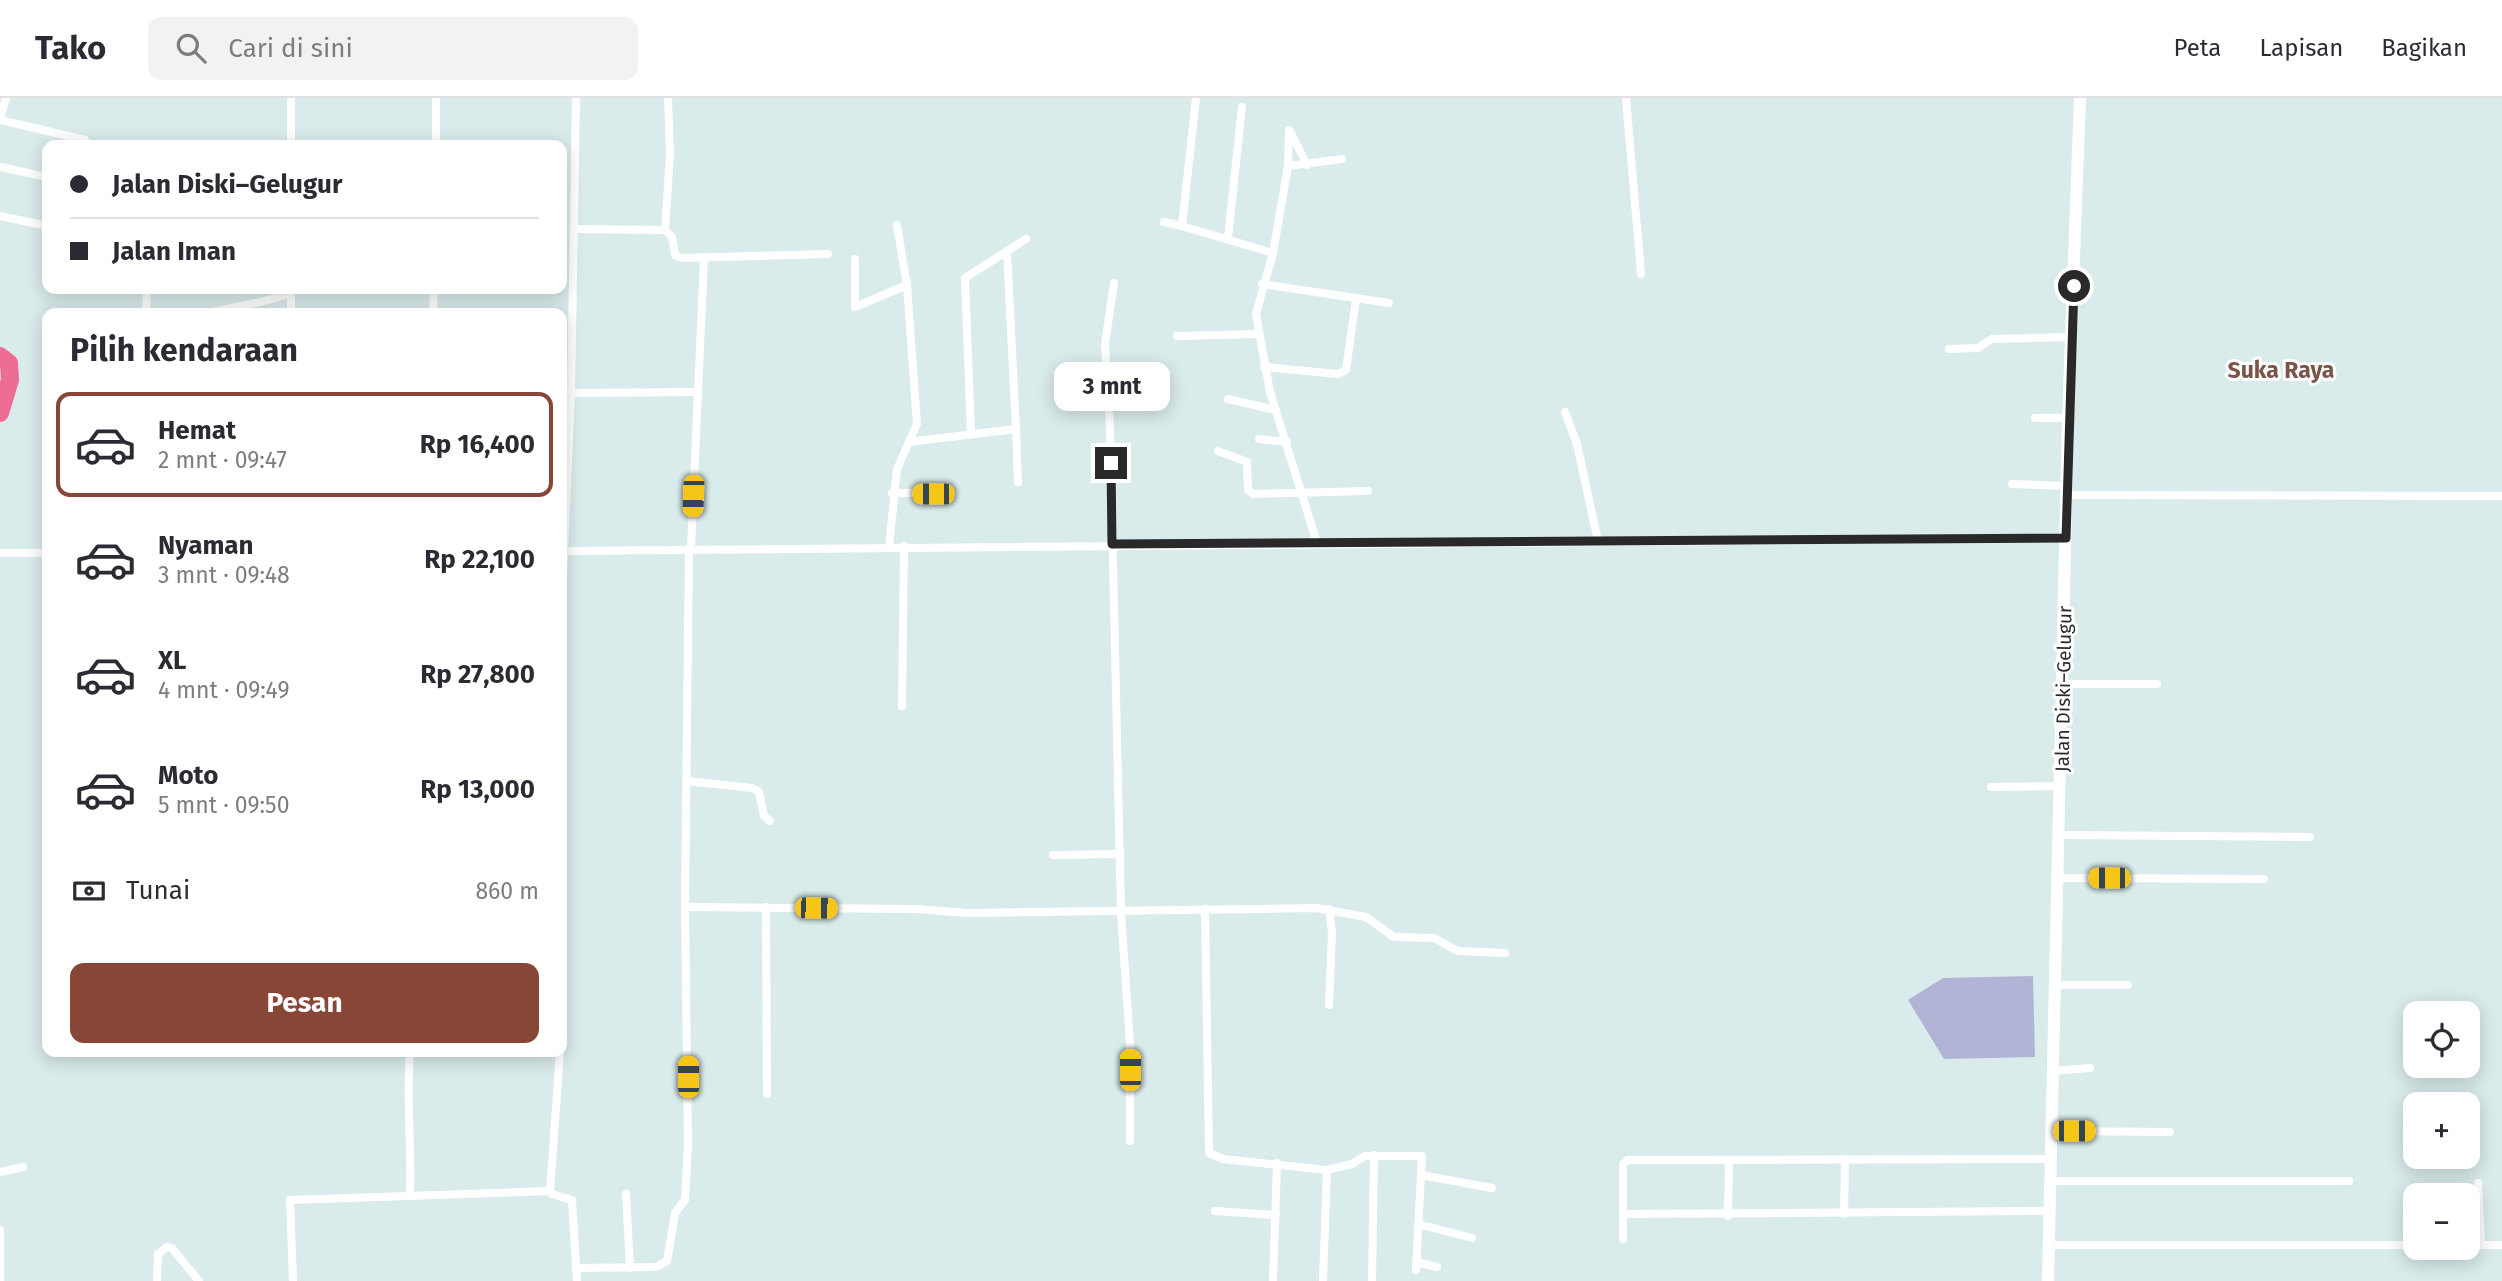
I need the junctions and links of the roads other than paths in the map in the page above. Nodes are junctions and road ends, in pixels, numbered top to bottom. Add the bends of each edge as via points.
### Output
1 (6, 98) edge
2 (291, 98) edge
3 (436, 98) edge
4 (576, 98) edge
5 (668, 98) edge
6 (1196, 98) edge
7 (1626, 98) edge
8 (2080, 98) edge
9 (1242, 107) dead end
10 (0, 120) edge
11 (85, 140) dead end
12 (291, 140) edge
13 (436, 140) edge
14 (1342, 159) dead end
15 (1307, 165) junction
16 (1288, 166) junction
17 (0, 167) edge
18 (42, 176) edge
19 (0, 216) edge
20 (1164, 222) dead end
21 (42, 225) edge
22 (897, 225) dead end
23 (1182, 226) junction
24 (574, 229) junction
25 (665, 230) junction
26 (1228, 238) junction
27 (1026, 239) dead end
28 (1007, 251) junction
29 (1273, 253) junction
30 (828, 254) dead end
31 (704, 258) junction
32 (855, 259) dead end
33 (1641, 274) dead end
34 (1114, 283) dead end
35 (1262, 284) junction
36 (907, 285) junction
37 (284, 294) edge
38 (1356, 299) junction
39 (1389, 303) dead end
40 (228, 308) edge
41 (1258, 334) junction
42 (1177, 336) dead end
43 (2072, 337) junction
44 (1949, 349) dead end
45 (1264, 367) junction
46 (697, 392) junction
47 (571, 393) junction
48 (1228, 400) dead end
49 (1276, 410) junction
50 (1565, 412) dead end
51 (2035, 418) dead end
52 (2068, 418) junction
53 (1016, 429) junction
54 (971, 434) junction
55 (1259, 439) dead end
56 (909, 442) junction
57 (1287, 442) junction
58 (1218, 451) dead end
59 (567, 472) edge
60 (1018, 482) dead end
61 (2012, 484) dead end
62 (1368, 491) dead end
63 (2067, 491) junction
64 (892, 493) junction
65 (1303, 493) junction
66 (933, 494) dead end
67 (2502, 496) edge
68 (2066, 538) junction
69 (1598, 541) junction
70 (1317, 543) junction
71 (1112, 544) junction
72 (904, 546) junction
73 (889, 547) junction
74 (690, 549) junction
75 (567, 551) edge
76 (0, 553) edge
77 (42, 553) edge
78 (2062, 684) junction
79 (2157, 684) dead end
80 (902, 706) dead end
81 (686, 781) junction
82 (2061, 786) junction
83 (1991, 787) dead end
84 (770, 821) dead end
85 (2060, 835) junction
86 (2310, 837) dead end
87 (1120, 854) junction
88 (1053, 855) dead end
89 (2058, 878) junction
90 (2264, 879) dead end
91 (685, 906) junction
92 (766, 907) junction
93 (1205, 909) junction
94 (1329, 909) junction
95 (1121, 912) junction
96 (1505, 953) dead end
97 (2055, 985) junction
98 (2128, 985) dead end
99 (1329, 1005) dead end
100 (410, 1057) edge
101 (560, 1057) edge
102 (2090, 1068) dead end
103 (2052, 1071) junction
104 (767, 1094) dead end
105 (2050, 1131) junction
106 (2170, 1132) dead end
107 (1130, 1140) dead end
108 (1374, 1155) junction
109 (1845, 1159) junction
110 (2050, 1159) junction
111 (1729, 1160) junction
112 (1277, 1163) junction
113 (23, 1167) dead end
114 (1327, 1170) junction
115 (0, 1172) edge
116 (1421, 1175) junction
117 (2050, 1181) junction
118 (2349, 1181) dead end
119 (1492, 1188) dead end
120 (550, 1191) junction
121 (626, 1194) dead end
122 (410, 1196) junction
123 (1215, 1211) dead end
124 (2049, 1211) junction
125 (1623, 1214) junction
126 (1844, 1214) junction
127 (1276, 1215) junction
128 (1728, 1216) junction
129 (1418, 1224) junction
130 (2480, 1224) edge
131 (0, 1230) edge
132 (1472, 1238) dead end
133 (1623, 1240) dead end
134 (2049, 1245) junction
135 (2403, 1245) edge
136 (2481, 1245) joint
137 (2502, 1245) edge
138 (1437, 1267) dead end
139 (576, 1268) junction
140 (630, 1268) junction
141 (1, 1281) edge
142 (157, 1281) edge
143 (199, 1281) edge
144 (293, 1281) edge
145 (577, 1281) edge
146 (1273, 1281) edge
147 (1323, 1281) edge
148 (1372, 1281) edge
149 (2048, 1281) edge

1 - 10 street
2 - 12 street
3 - 13 street
4 - 24 street
5 - 25 street
6 - 23 street
7 - 33 street
8 - 43 main road, Jalan Diski–Gelugur
9 - 26 street
10 - 11 street
14 - 15 street
15 - 16 street
15 - 16 street via 1289,130
16 - 29 street
17 - 18 street
19 - 21 street
20 - 23 street
22 - 36 street
23 - 26 street
24 - 25 street
24 - 47 street
25 - 31 street via 678,257
26 - 29 street
27 - 28 street
28 - 53 street
28 - 54 street via 965,278
29 - 35 street
30 - 31 street
31 - 46 street
32 - 36 street via 855,307
34 - 71 street via 1105,371
35 - 38 street
35 - 41 street via 1256,314
36 - 56 street via 917,424
37 - 40 street via 260,304
38 - 39 street
38 - 45 street via 1346,370 1338,374
41 - 42 street
41 - 45 street
43 - 44 street via 1992,339 1978,348
43 - 52 main road, Jalan Diski–Gelugur
45 - 49 street
46 - 47 street
46 - 74 street
47 - 59 street
48 - 49 street
49 - 57 street
50 - 69 street via 1577,444
51 - 52 street
52 - 63 main road, Jalan Diski–Gelugur
53 - 54 street
53 - 60 street
54 - 56 street
55 - 57 street
56 - 64 street
57 - 65 street
58 - 65 street via 1247,462 1250,493
61 - 63 street
62 - 65 street
63 - 67 street
63 - 68 main road, Jalan Diski–Gelugur
64 - 66 street
64 - 73 street
65 - 70 street
68 - 69 street
68 - 78 main road, Jalan Diski–Gelugur
69 - 70 street
70 - 71 street
71 - 72 street
71 - 87 street
72 - 73 street
72 - 80 street
73 - 74 street
74 - 75 street
74 - 81 street
76 - 77 street
78 - 79 street
78 - 82 main road, Jalan Diski–Gelugur
81 - 84 street via 752,788 759,792 764,816
81 - 91 street
82 - 83 street
82 - 85 main road, Jalan Diski–Gelugur
85 - 86 street
85 - 89 main road, Jalan Diski–Gelugur
87 - 88 street
87 - 95 street
89 - 90 street
89 - 97 main road, Jalan Diski–Gelugur
91 - 92 street
91 - 140 street via 685,1200 675,1213 667,1261 656,1267
92 - 95 street
92 - 104 street
93 - 94 street
93 - 95 street
93 - 112 street via 1209,1153 1223,1159
94 - 96 street via 1366,917 1394,937 1434,938 1458,951
94 - 99 street
95 - 107 street via 1130,1044
97 - 98 street
97 - 103 main road, Jalan Diski–Gelugur
100 - 122 street
101 - 120 street
102 - 103 street
103 - 105 main road, Jalan Diski–Gelugur
105 - 106 street
105 - 110 main road, Jalan Diski–Gelugur
108 - 114 street
108 - 116 street via 1422,1156
108 - 148 street
109 - 110 street
109 - 111 street
109 - 126 street
110 - 117 main road, Jalan Diski–Gelugur
111 - 125 street via 1627,1160 1623,1165
111 - 128 street
112 - 114 street
112 - 127 street
113 - 115 street
114 - 147 street
116 - 119 street
116 - 129 street
117 - 118 street
117 - 124 main road, Jalan Diski–Gelugur
120 - 122 street
120 - 139 street via 572,1200
121 - 140 street
122 - 144 street via 290,1200
123 - 127 street
124 - 126 street
124 - 134 main road, Jalan Diski–Gelugur
125 - 128 street
125 - 133 street
126 - 128 street
127 - 146 street
129 - 132 street
129 - 138 street via 1416,1266
130 - 136 street
131 - 141 street
134 - 135 street
134 - 149 main road, Jalan Diski–Gelugur
136 - 137 street
139 - 140 street
139 - 145 street
142 - 143 street via 158,1254 167,1247

